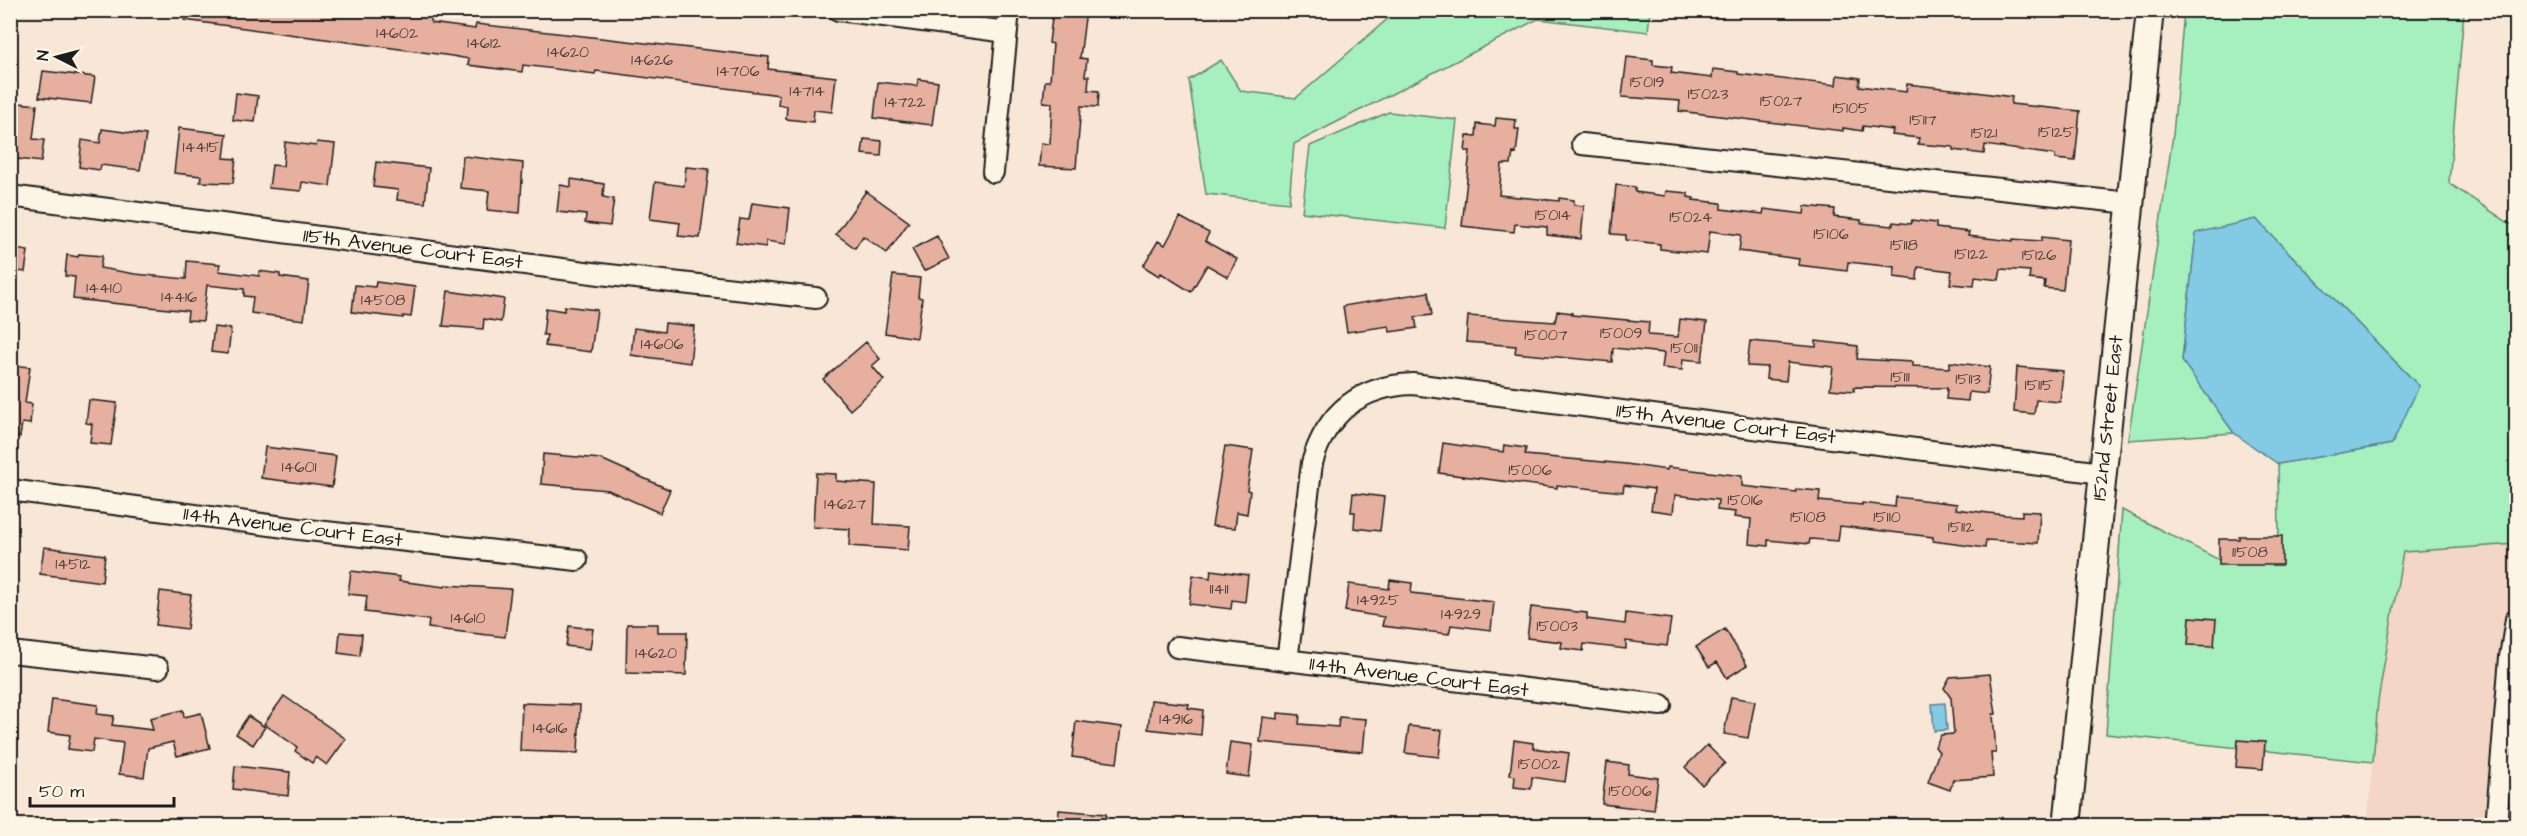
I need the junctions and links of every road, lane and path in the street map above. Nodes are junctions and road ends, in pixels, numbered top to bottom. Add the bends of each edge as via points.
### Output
1 (838, 10) edge
2 (1009, 10) edge
3 (2150, 10) edge
4 (1007, 32) junction
5 (1582, 144) dead end
6 (993, 172) dead end
7 (10, 196) edge
8 (2130, 203) junction
9 (816, 298) dead end
10 (2102, 473) junction
11 (10, 490) edge
12 (577, 560) dead end
13 (2517, 619) edge
14 (1177, 647) dead end
15 (10, 652) edge
16 (1287, 661) junction
17 (158, 668) dead end
18 (1661, 705) dead end
19 (2067, 825) edge
20 (2496, 825) edge

1 - 4 street
2 - 4 street
3 - 8 main road, 152nd Street East
4 - 6 street
5 - 8 street
7 - 9 street, 115th Avenue Court East
8 - 10 main road, 152nd Street East
10 - 16 street, 115th Avenue Court East via 1413,384 1381,388 1353,402 1333,419 1312,463
10 - 19 main road, 152nd Street East
11 - 12 street, 114th Avenue Court East via 299,529
13 - 20 street via 2510,657
14 - 16 street, 114th Avenue Court East
15 - 17 street
16 - 18 street, 114th Avenue Court East

